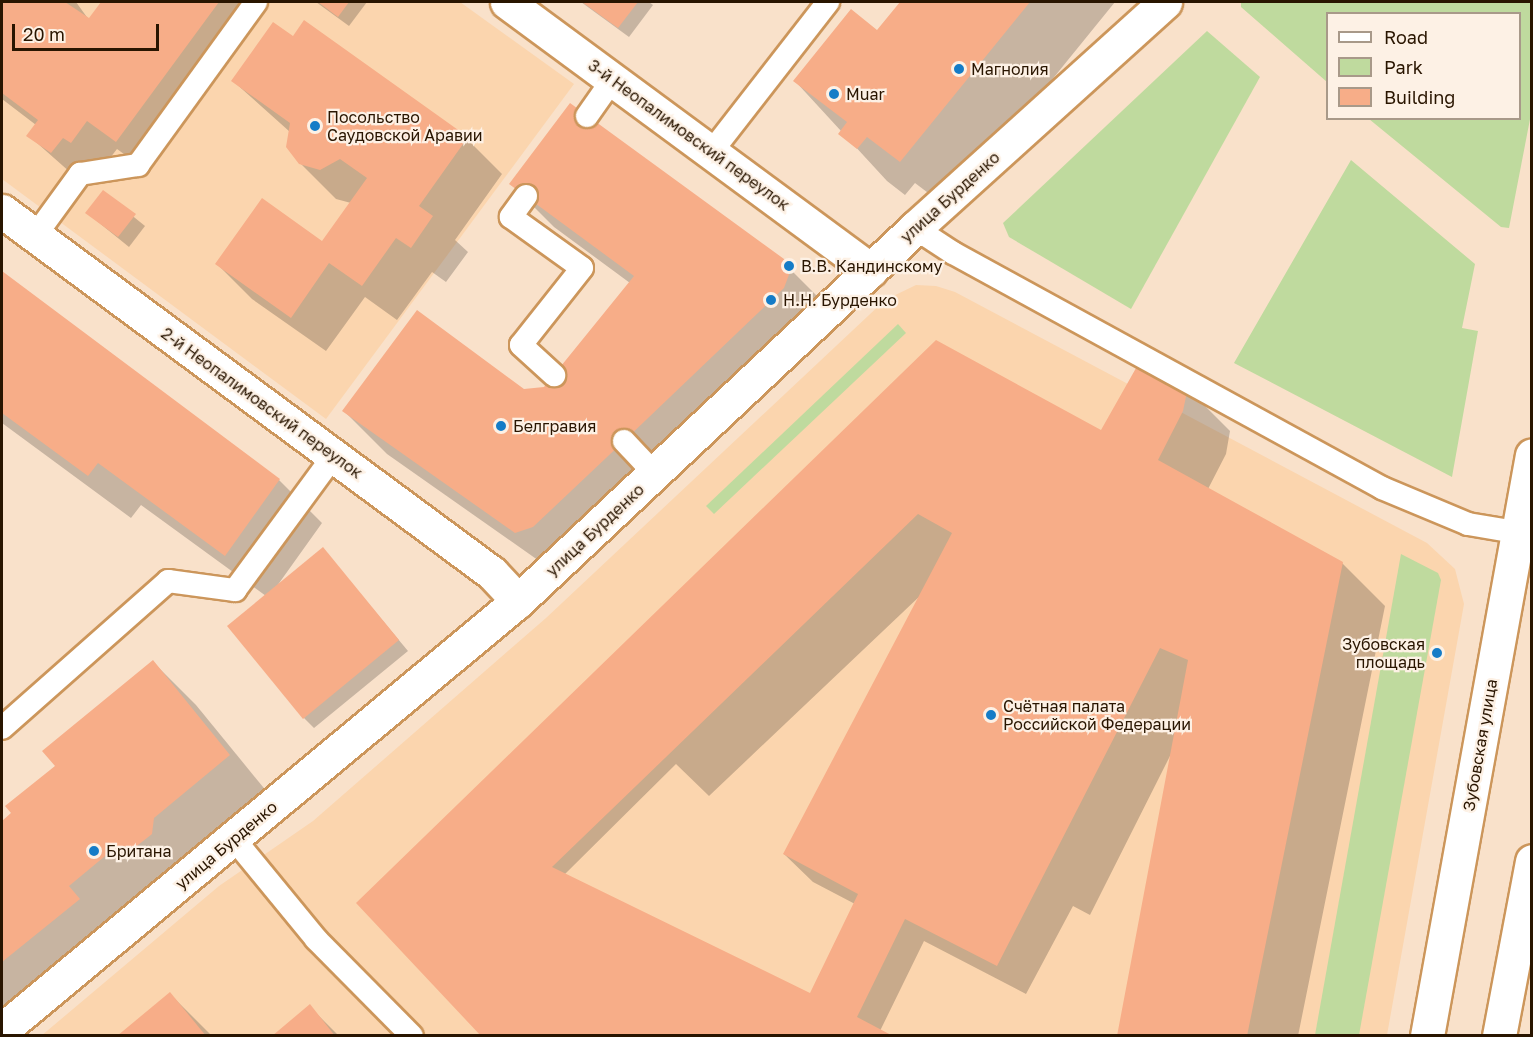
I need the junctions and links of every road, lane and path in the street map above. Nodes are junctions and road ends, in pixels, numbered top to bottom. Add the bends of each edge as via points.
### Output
1 (256, 2) edge
2 (507, 2) edge
3 (828, 2) edge
4 (1165, 2) edge
5 (613, 79) junction
6 (586, 116) dead end
7 (712, 152) junction
8 (526, 196) dead end
9 (2, 211) edge
10 (915, 228) junction
11 (35, 236) junction
12 (871, 270) junction
13 (554, 375) dead end
14 (624, 441) dead end
15 (334, 455) junction
16 (1532, 455) edge
17 (655, 474) junction
18 (1516, 532) junction
19 (518, 601) junction
20 (2, 728) edge
21 (234, 839) junction
22 (1532, 861) edge
23 (1523, 947) edge
24 (2, 1030) edge
25 (412, 1035) edge
26 (1427, 1035) edge
27 (1499, 1035) edge

1 - 11 lane via 138,165 80,174
2 - 5 street, 3-й Неопалимовский переулок
3 - 7 lane
4 - 10 street, улица Бурденко
5 - 6 lane
5 - 7 street, 3-й Неопалимовский переулок
7 - 12 street, 3-й Неопалимовский переулок
8 - 13 lane via 511,217 582,268 521,345
9 - 11 street, 2-й Неопалимовский переулок
10 - 12 street, улица Бурденко
10 - 18 lane via 953,254 1382,488 1468,524
11 - 15 street, 2-й Неопалимовский переулок
12 - 17 street, улица Бурденко
14 - 17 lane
15 - 19 street, 2-й Неопалимовский переулок via 492,573
15 - 20 lane via 235,590 168,581
16 - 18 street, Зубовская улица
17 - 19 street, улица Бурденко
18 - 26 street, Зубовская улица
19 - 21 street, улица Бурденко
21 - 24 street, улица Бурденко
21 - 25 lane via 316,939
22 - 23 street
23 - 27 street

